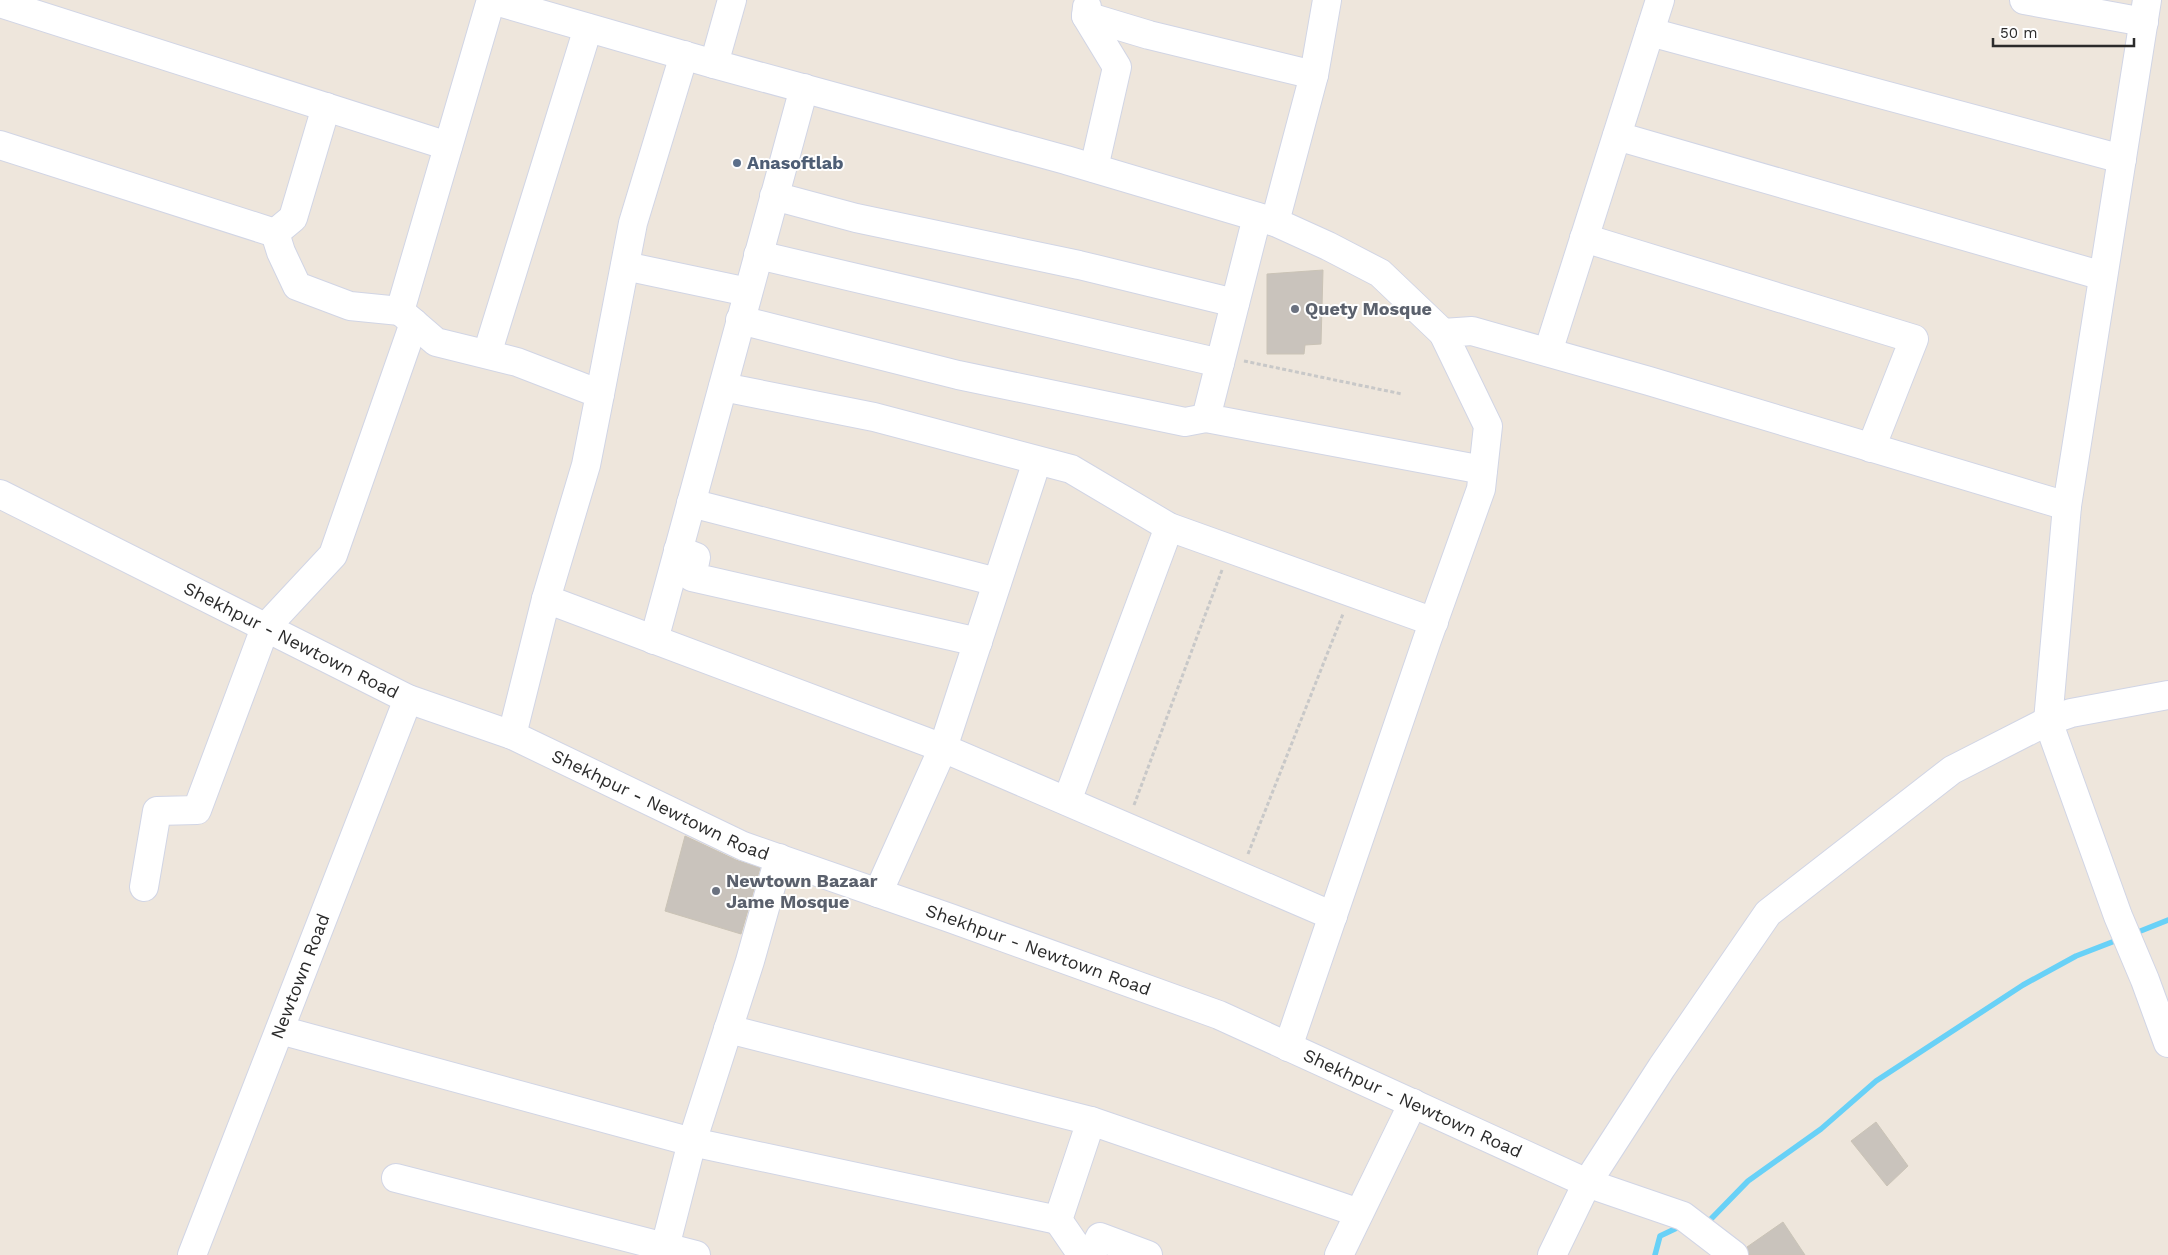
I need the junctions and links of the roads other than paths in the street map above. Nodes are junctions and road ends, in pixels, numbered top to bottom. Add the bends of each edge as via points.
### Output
1 (492, 0) edge
2 (732, 0) edge
3 (1327, 0) edge
4 (1660, 0) edge
5 (2024, 0) edge
6 (0, 3) edge
7 (1087, 8) edge
8 (2145, 11) edge
9 (588, 28) junction
10 (1650, 32) junction
11 (684, 55) junction
12 (714, 64) junction
13 (1314, 76) junction
14 (804, 88) junction
15 (326, 107) junction
16 (1617, 136) junction
17 (0, 145) edge
18 (448, 146) junction
19 (2122, 159) junction
20 (1094, 168) junction
21 (774, 196) junction
22 (1266, 220) junction
23 (275, 233) junction
24 (1584, 238) junction
25 (758, 255) junction
26 (625, 266) junction
27 (2103, 276) junction
28 (748, 292) junction
29 (1235, 303) junction
30 (407, 317) junction
31 (740, 320) junction
32 (1443, 333) junction
33 (1548, 352) junction
34 (487, 354) junction
35 (1221, 359) junction
36 (723, 387) junction
37 (600, 394) junction
38 (1206, 418) junction
39 (1871, 448) junction
40 (1037, 460) junction
41 (1483, 470) junction
42 (0, 494) edge
43 (691, 503) junction
44 (2067, 506) junction
45 (1169, 527) junction
46 (678, 550) junction
47 (997, 582) junction
48 (546, 599) junction
49 (1434, 622) junction
50 (265, 628) junction
51 (654, 640) junction
52 (978, 642) junction
53 (2168, 695) edge
54 (408, 699) junction
55 (2048, 721) junction
56 (512, 735) junction
57 (943, 748) junction
58 (1067, 801) junction
59 (779, 858) junction
60 (144, 886) dead end
61 (878, 893) junction
62 (1333, 916) junction
63 (728, 1029) junction
64 (280, 1030) junction
65 (2168, 1043) edge
66 (1288, 1047) junction
67 (1413, 1103) junction
68 (1091, 1121) junction
69 (692, 1142) junction
70 (396, 1178) dead end
71 (1586, 1183) junction
72 (1359, 1213) junction
73 (1058, 1220) junction
74 (664, 1251) edge
75 (1732, 1253) edge
76 (192, 1255) edge
77 (696, 1255) edge
78 (1082, 1255) edge
79 (1091, 1255) edge
80 (1148, 1255) edge
81 (1339, 1255) edge
82 (1552, 1255) edge

1 - 9 street
1 - 18 street
2 - 12 street
3 - 13 street
4 - 10 street
5 - 8 street
6 - 15 street
7 - 13 street via 1149,35
7 - 20 street via 1117,67
8 - 19 street
9 - 11 street
9 - 34 street
10 - 16 street
10 - 19 street
11 - 12 street
11 - 26 street via 633,223
12 - 14 street
13 - 22 street
14 - 20 street
14 - 21 street
15 - 18 street
15 - 23 street via 293,218
16 - 24 street
16 - 27 street
17 - 23 street
18 - 30 street
19 - 27 street
20 - 22 street
21 - 25 street
21 - 29 street via 856,218 1079,265
22 - 29 street
22 - 32 street via 1328,246 1380,273
23 - 30 street via 297,286 350,306
24 - 33 street
24 - 39 street via 1914,339
25 - 28 street
25 - 35 street
26 - 28 street
26 - 37 street
27 - 44 street
28 - 31 street
29 - 35 street
30 - 34 street via 436,342
30 - 50 street via 334,555
31 - 36 street
31 - 38 street via 958,375 1185,422
32 - 33 street via 1472,331
32 - 41 street via 1488,426
33 - 39 street
34 - 37 street
35 - 38 street
36 - 40 street via 874,417
36 - 43 street
37 - 48 street via 586,465
38 - 41 street
39 - 44 street
40 - 45 street via 1071,469
40 - 47 street
41 - 49 street via 1481,489
42 - 50 street, Shekhpur - Newtown Road
43 - 46 street
43 - 47 street
44 - 55 street
45 - 49 street
45 - 58 street
46 - 51 street
46 - 52 street via 696,557 692,577
47 - 52 street
48 - 51 street
48 - 56 street
49 - 62 street
50 - 54 street, Shekhpur - Newtown Road
50 - 60 street via 197,810 157,811
51 - 57 street
52 - 57 street
53 - 55 street via 2072,713
54 - 56 street, Shekhpur - Newtown Road
54 - 64 street, Newtown Road
55 - 65 street via 2118,916
55 - 71 street via 1952,770 1768,913
56 - 59 street, Shekhpur - Newtown Road via 743,846
57 - 58 street
57 - 61 street
58 - 62 street
59 - 61 street, Shekhpur - Newtown Road
59 - 63 street
61 - 66 street, Shekhpur - Newtown Road via 1219,1015
62 - 66 street
63 - 68 street
63 - 69 street
64 - 69 street
64 - 76 street, Newtown Road
66 - 67 street, Shekhpur - Newtown Road
67 - 71 street, Shekhpur - Newtown Road
67 - 72 street
68 - 72 street
68 - 73 street
69 - 73 street
69 - 74 street
70 - 74 street
71 - 75 street, Shekhpur - Newtown Road via 1682,1216
71 - 82 street
72 - 81 street
73 - 78 street
74 - 77 street
79 - 80 street via 1100,1237

